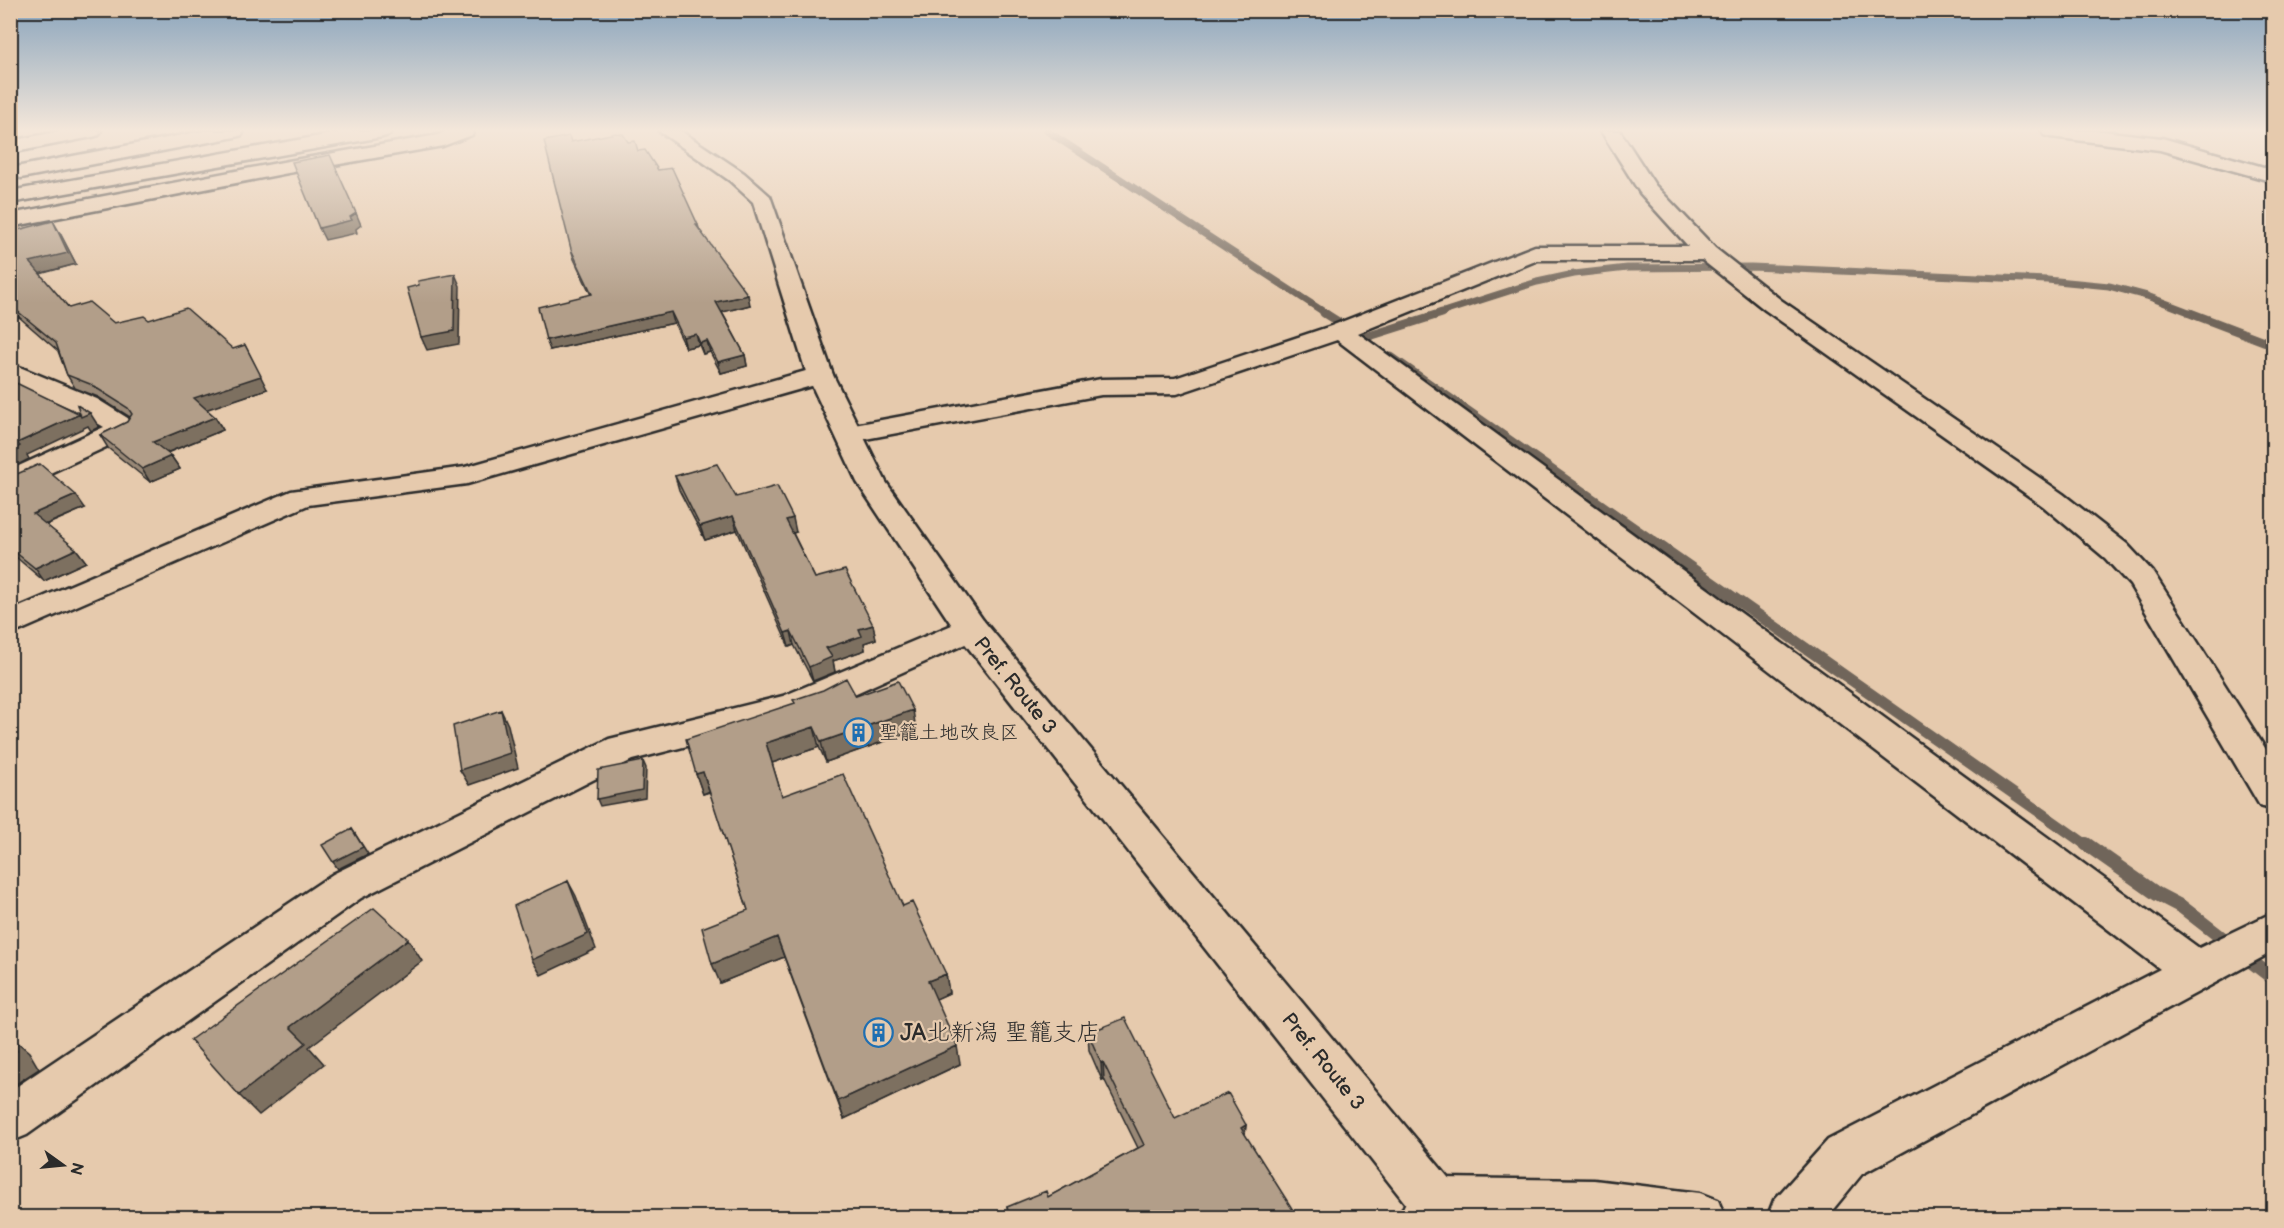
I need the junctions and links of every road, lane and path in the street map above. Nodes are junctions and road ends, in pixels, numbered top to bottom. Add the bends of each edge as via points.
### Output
1 (59, 188) edge
2 (175, 188) edge
3 (750, 188) edge
4 (1647, 188) edge
5 (10, 197) edge
6 (10, 221) edge
7 (1707, 253) junction
8 (1340, 330) junction
9 (10, 371) edge
10 (820, 375) junction
11 (849, 434) junction
12 (10, 481) edge
13 (10, 624) edge
14 (971, 628) junction
15 (2274, 795) edge
16 (2274, 930) edge
17 (2196, 971) junction
18 (10, 1119) edge
19 (1436, 1213) edge
20 (1700, 1218) edge
21 (1792, 1218) edge

1 - 5 main road
2 - 6 main road
3 - 10 main road, Pref. Route 3 via 763,200
4 - 7 main road
7 - 8 main road via 1535,253
7 - 15 main road via 1773,305 2053,500 2116,552 2142,579
8 - 11 main road via 1177,386 1101,387
8 - 17 main road
9 - 12 main road via 87,405 124,428
10 - 11 main road, Pref. Route 3
10 - 13 main road via 467,475 301,497
11 - 14 main road, Pref. Route 3 via 872,482
14 - 18 main road via 792,707 622,749 347,886
14 - 19 main road, Pref. Route 3
16 - 17 main road
17 - 21 main road via 1845,1158
19 - 20 main road via 1594,1205

